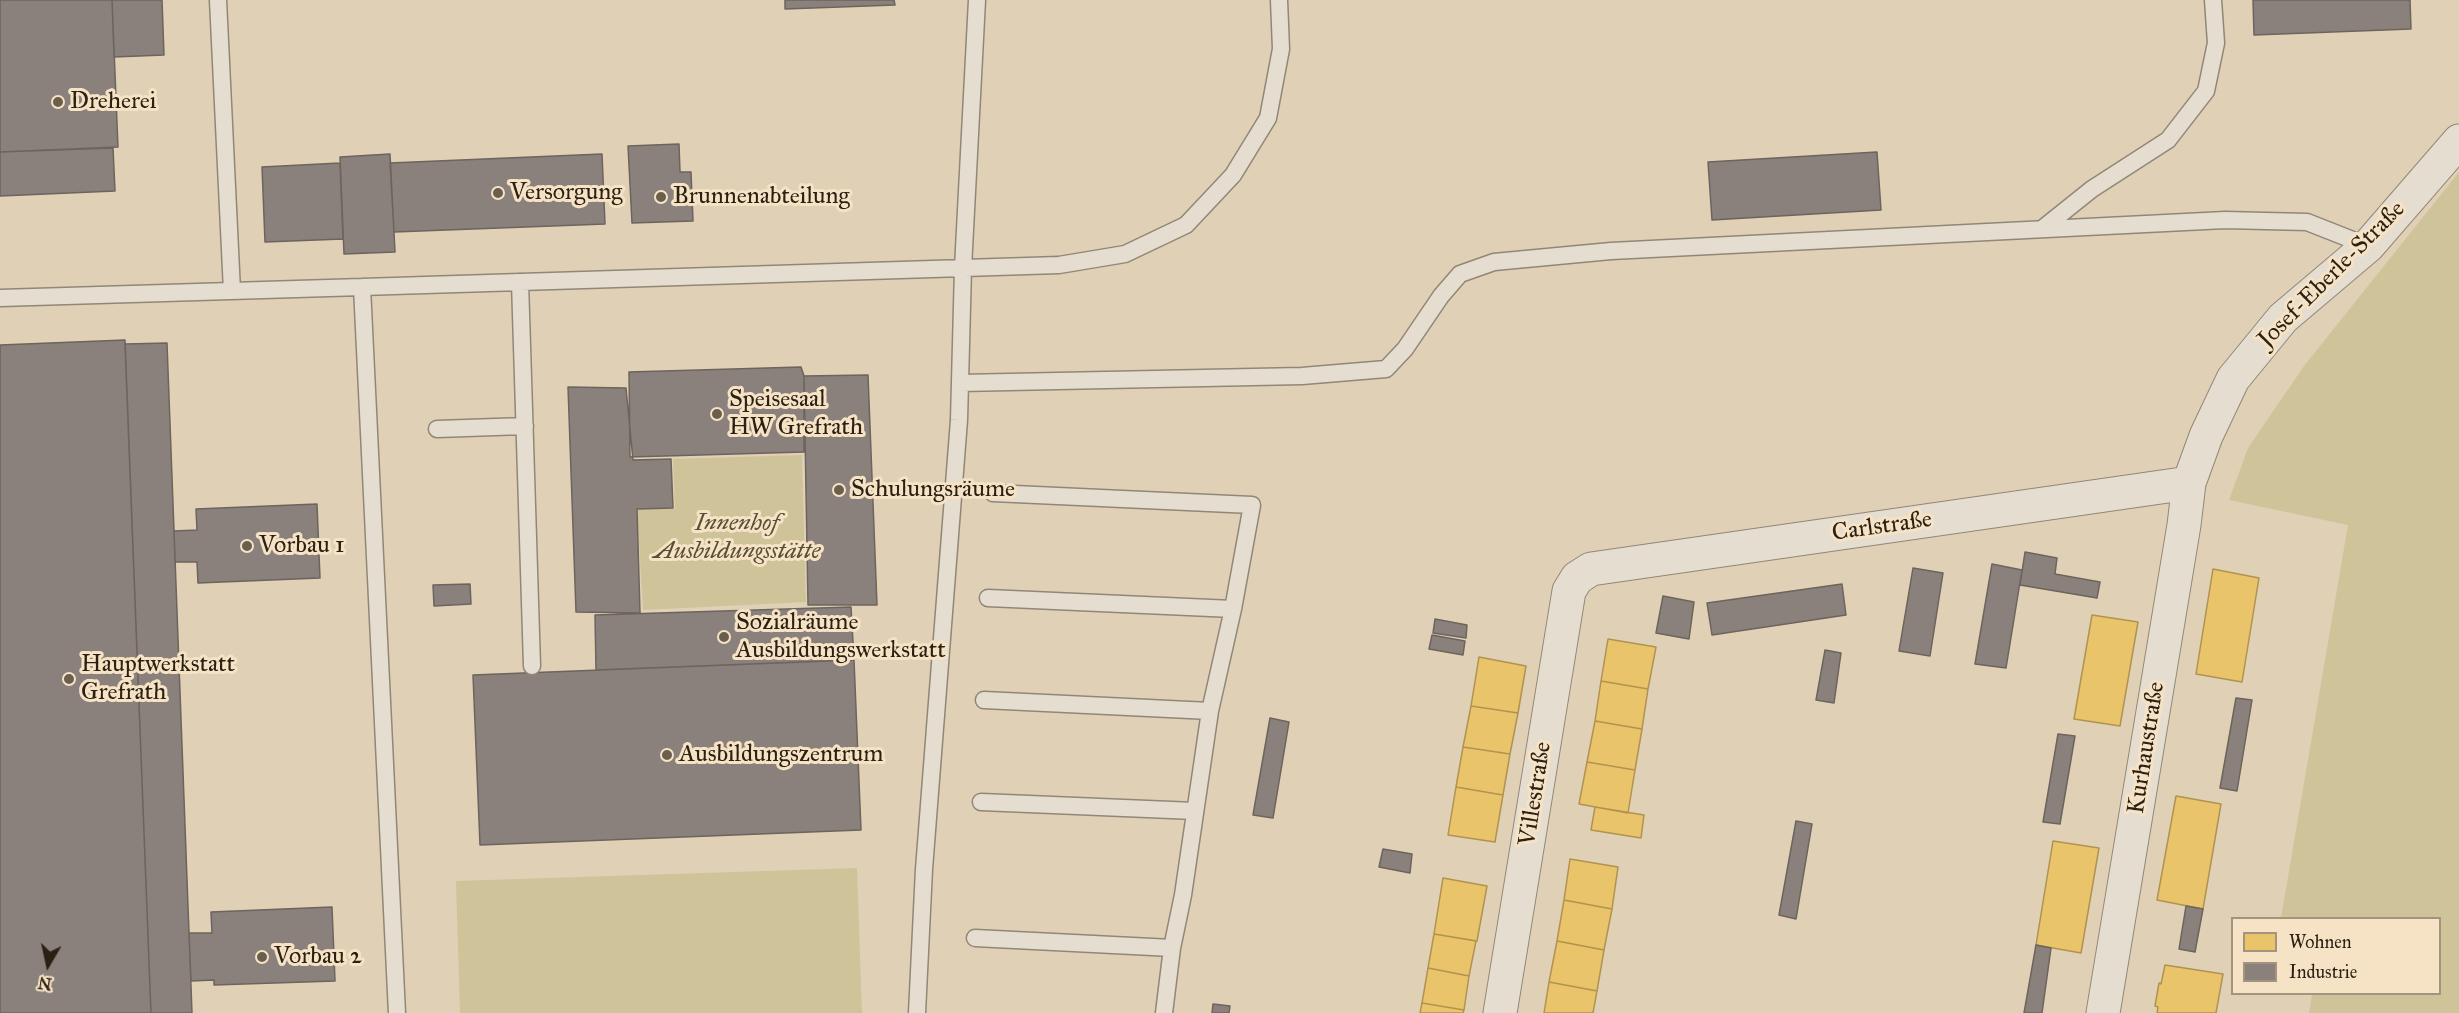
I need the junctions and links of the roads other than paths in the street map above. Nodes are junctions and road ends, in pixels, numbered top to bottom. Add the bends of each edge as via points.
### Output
1 (218, 0) edge
2 (976, 0) edge
3 (1279, 0) edge
4 (2213, 0) edge
5 (2459, 141) edge
6 (2042, 229) junction
7 (2368, 246) junction
8 (963, 268) junction
9 (520, 282) junction
10 (362, 287) junction
11 (232, 291) junction
12 (0, 298) edge
13 (960, 383) junction
14 (525, 426) junction
15 (437, 429) dead end
16 (2189, 483) junction
17 (993, 493) dead end
18 (1577, 578) joint
19 (988, 598) dead end
20 (1233, 609) junction
21 (532, 666) dead end
22 (984, 700) dead end
23 (1210, 711) junction
24 (981, 802) dead end
25 (1195, 811) junction
26 (975, 938) dead end
27 (1172, 948) junction
28 (397, 1013) edge
29 (917, 1013) edge
30 (1164, 1013) edge
31 (1500, 1013) edge
32 (2103, 1013) edge

1 - 11 lane
2 - 8 lane
3 - 8 lane via 1281,49 1268,118 1233,175 1186,225 1125,254 1059,265
4 - 6 lane via 2216,43 2206,91 2168,140 2092,189
5 - 7 street, Josef-Eberle-Straße
6 - 7 lane via 2225,220 2307,222
6 - 13 lane via 1611,250 1494,262 1461,274 1386,369 1302,376
7 - 16 street, Josef-Eberle-Straße via 2283,318 2233,379
8 - 9 lane
8 - 13 lane
9 - 10 lane
9 - 14 lane
10 - 11 lane
10 - 28 lane
11 - 12 lane
13 - 29 lane
14 - 15 lane
14 - 21 lane
16 - 18 street, Carlstraße via 1591,569
16 - 32 street, Kurhaustraße
17 - 20 lane via 1252,505
18 - 31 street, Villestraße via 1569,591
19 - 20 lane
20 - 23 lane
22 - 23 lane
23 - 25 lane
24 - 25 lane
25 - 27 lane
26 - 27 lane
27 - 30 lane

